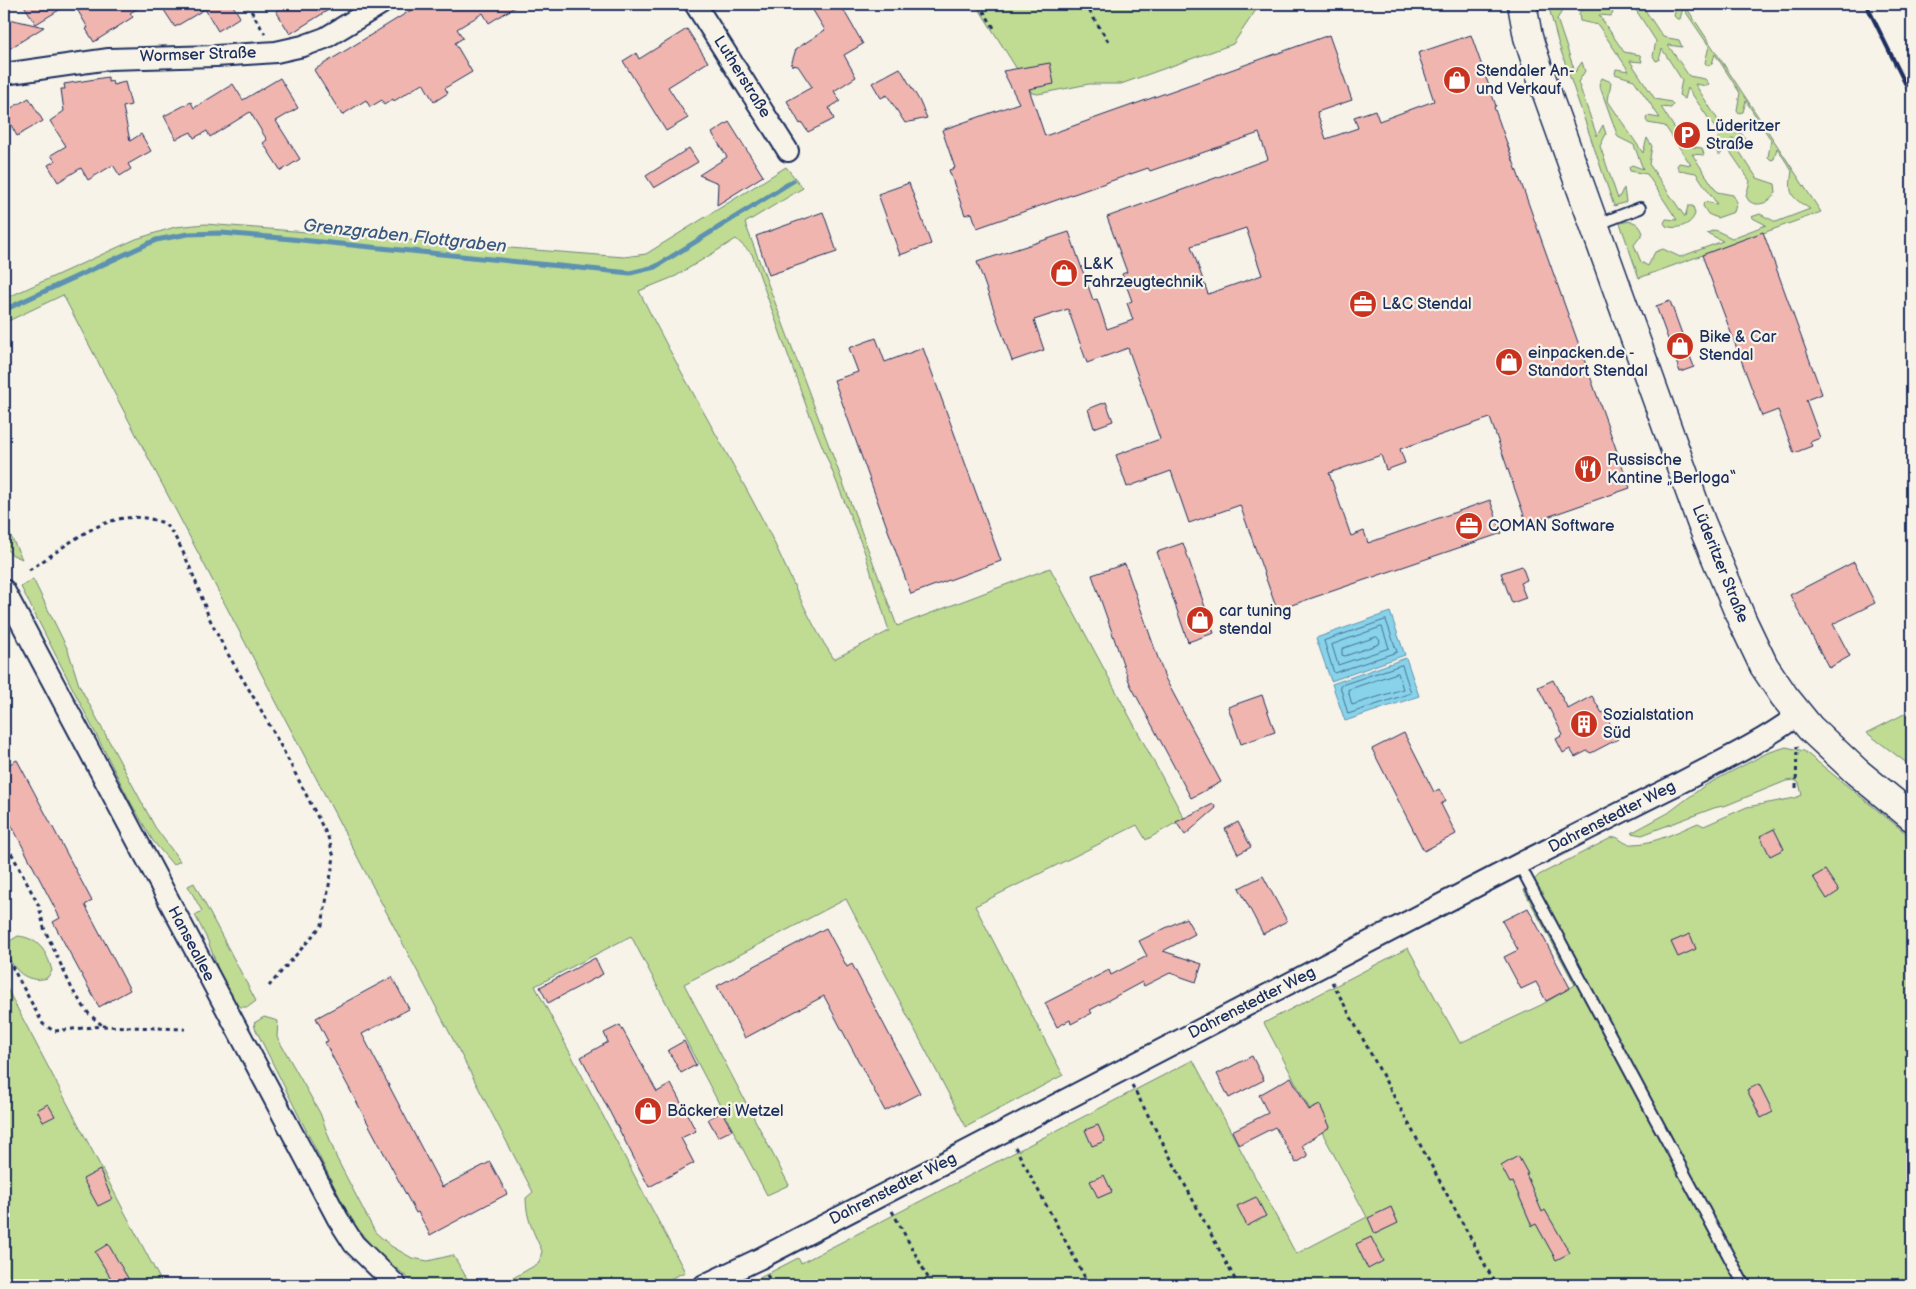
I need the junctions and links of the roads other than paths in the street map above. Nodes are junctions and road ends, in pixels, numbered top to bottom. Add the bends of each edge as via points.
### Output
1 (381, 4) edge
2 (696, 4) edge
3 (1522, 4) edge
4 (4, 74) edge
5 (788, 151) dead end
6 (1640, 208) dead end
7 (1596, 225) junction
8 (4, 590) edge
9 (1798, 715) junction
10 (1912, 817) edge
11 (1519, 864) junction
12 (396, 1285) edge
13 (704, 1285) edge
14 (1744, 1285) edge

1 - 4 street, Wormser Straße via 325,38 276,52 109,58
2 - 5 street, Lutherstraße
3 - 7 main road, Lüderitzer Straße via 1540,74
6 - 7 lane
7 - 9 main road, Lüderitzer Straße via 1720,570 1764,666
8 - 12 street, Hanseallee via 338,1219 354,1244
9 - 10 main road, Lüderitzer Straße via 1832,750
9 - 11 street, Dahrenstedter Weg via 1721,762
11 - 13 street, Dahrenstedter Weg
11 - 14 lane

